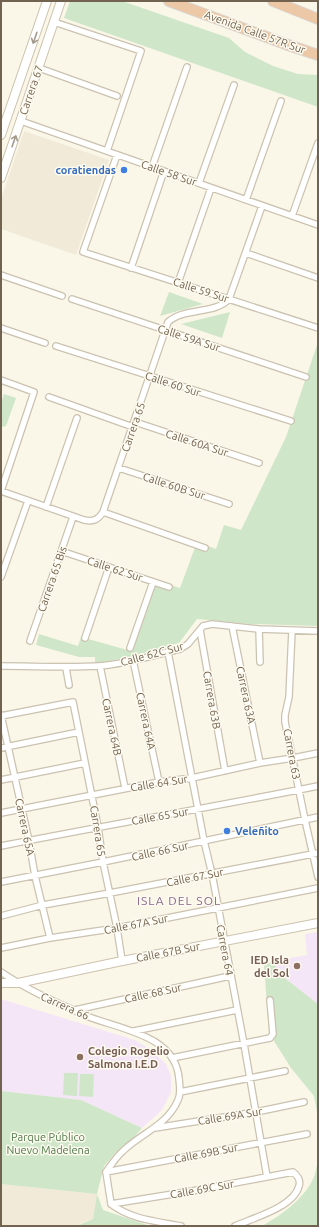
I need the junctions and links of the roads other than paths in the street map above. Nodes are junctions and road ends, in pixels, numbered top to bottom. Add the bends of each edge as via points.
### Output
1 (48, 1) edge
2 (61, 1) edge
3 (169, 1) edge
4 (273, 1) edge
5 (318, 19) edge
6 (54, 22) junction
7 (318, 55) edge
8 (187, 67) dead end
9 (39, 68) junction
10 (234, 85) dead end
11 (117, 96) dead end
12 (281, 101) dead end
13 (21, 121) junction
14 (1, 135) edge
15 (318, 143) edge
16 (107, 151) junction
17 (117, 155) junction
18 (152, 167) junction
19 (164, 171) junction
20 (1, 178) edge
21 (198, 183) junction
22 (211, 188) junction
23 (246, 200) junction
24 (262, 206) junction
25 (292, 216) junction
26 (318, 225) edge
27 (246, 253) junction
28 (131, 268) junction
29 (1, 275) edge
30 (318, 278) edge
31 (178, 283) junction
32 (62, 296) dead end
33 (72, 299) dead end
34 (229, 299) junction
35 (1, 328) edge
36 (318, 328) edge
37 (165, 330) junction
38 (45, 344) dead end
39 (56, 346) dead end
40 (150, 376) junction
41 (306, 377) dead end
42 (1, 380) edge
43 (49, 397) dead end
44 (77, 418) dead end
45 (291, 421) dead end
46 (134, 424) junction
47 (259, 464) dead end
48 (119, 468) junction
49 (1, 491) edge
50 (28, 501) junction
51 (230, 504) dead end
52 (46, 507) junction
53 (103, 512) junction
54 (73, 517) junction
55 (204, 548) dead end
56 (62, 552) junction
57 (109, 567) junction
58 (1, 577) edge
59 (153, 582) junction
60 (169, 587) dead end
61 (232, 626) junction
62 (259, 629) junction
63 (200, 630) junction
64 (292, 630) junction
65 (318, 631) edge
66 (85, 638) dead end
67 (30, 641) dead end
68 (130, 648) dead end
69 (168, 652) junction
70 (133, 660) junction
71 (260, 662) dead end
72 (1, 666) edge
73 (100, 666) junction
74 (66, 668) junction
75 (69, 685) dead end
76 (1, 716) edge
77 (79, 732) junction
78 (8, 746) junction
79 (1, 748) edge
80 (318, 753) edge
81 (293, 758) junction
82 (85, 763) junction
83 (260, 763) junction
84 (225, 771) junction
85 (15, 777) junction
86 (192, 778) junction
87 (1, 780) edge
88 (158, 782) junction
89 (318, 786) edge
90 (125, 788) junction
91 (299, 790) junction
92 (92, 795) junction
93 (22, 809) junction
94 (198, 810) junction
95 (1, 813) edge
96 (318, 817) edge
97 (305, 820) junction
98 (98, 827) junction
99 (29, 840) junction
100 (204, 842) junction
101 (1, 846) edge
102 (316, 854) edge
103 (103, 862) junction
104 (212, 874) junction
105 (35, 876) junction
106 (318, 877) edge
107 (1, 882) edge
108 (318, 888) edge
109 (110, 894) junction
110 (43, 905) junction
111 (217, 907) junction
112 (1, 916) edge
113 (318, 923) edge
114 (117, 928) junction
115 (50, 938) junction
116 (224, 942) junction
117 (1, 948) edge
118 (122, 961) junction
119 (1, 972) edge
120 (230, 976) junction
121 (1, 983) edge
122 (18, 983) junction
123 (270, 1000) dead end
124 (75, 1010) junction
125 (237, 1010) junction
126 (134, 1031) junction
127 (244, 1044) junction
128 (172, 1058) junction
129 (285, 1071) dead end
130 (249, 1078) junction
131 (180, 1092) junction
132 (304, 1102) dead end
133 (256, 1112) junction
134 (155, 1128) junction
135 (307, 1134) dead end
136 (261, 1143) junction
137 (106, 1172) junction
138 (268, 1177) junction
139 (111, 1204) junction
140 (181, 1226) edge
141 (235, 1226) edge

1 -> 14 street, Carrera 67
2 - 6 street, Carrera 67
3 - 7 highway, Avenida Calle 57R Sur
4 - 5 highway
6 - 9 street, Carrera 67
6 - 16 street via 141,52
8 - 18 street
9 - 11 street
9 - 13 street, Carrera 67
10 - 21 street
12 - 23 street
13 - 16 street, Calle 58 Sur
20 -> 13 street, Carrera 67
15 - 25 street
16 - 17 street, Calle 58 Sur
17 - 18 street, Calle 58 Sur
17 - 28 street, Calle 59 Sur via 83,252
18 - 19 street, Calle 58 Sur
19 - 21 street, Calle 58 Sur
19 - 28 street
21 - 22 street, Calle 58 Sur
22 - 23 street, Calle 58 Sur
22 - 31 street
23 - 24 street, Calle 58 Sur
24 - 25 street, Calle 58 Sur
24 - 27 street
25 - 26 street, Calle 58 Sur
27 - 30 street
27 - 34 street
28 - 31 street, Calle 59 Sur
29 - 32 street
31 - 34 street, Calle 59 Sur
33 - 37 street, Calle 59A Sur
34 - 36 street, Calle 59 Sur
34 - 37 street via 221,306 177,316 168,322
35 - 38 street
37 - 40 street, Carrera 65
37 - 41 street, Calle 59A Sur
39 - 40 street, Calle 60 Sur
40 - 45 street, Calle 60 Sur
40 - 46 street, Carrera 65
42 - 49 street via 34,392
43 - 46 street, Calle 60A Sur
44 - 52 street
46 - 47 street, Calle 60A Sur
46 - 48 street, Carrera 65
48 - 51 street, Calle 60B Sur
48 - 53 street, Carrera 65
49 - 50 street
50 - 52 street
50 - 58 street
52 - 54 street
53 - 54 street, Carrera 65 via 95,521
53 - 55 street
54 - 56 street, Carrera 65 Bis
56 - 57 street, Calle 62 Sur
56 - 67 street, Carrera 65 Bis
57 - 59 street, Calle 62 Sur
57 - 66 street
59 - 60 street, Calle 62 Sur
59 - 68 street
61 - 62 street
61 - 63 street via 212,624
61 - 83 street, Carrera 63A
62 - 64 street
62 - 71 street
63 - 69 street, Calle 62C Sur via 185,646
63 - 84 street, Carrera 63B
64 - 65 street
64 - 81 street, Carrera 63 via 289,697 285,715
69 - 70 street, Calle 62C Sur
69 - 86 street, Carrera 64
70 - 73 street, Calle 62C Sur
70 - 88 street, Carrera 64A
72 - 74 street, Calle 62C Sur
73 - 74 street, Calle 62C Sur
73 - 90 street, Carrera 64B
74 - 75 street
76 - 77 street, Carrera 65 via 73,702
76 - 78 street, Carrera 65A
77 - 78 street
77 - 82 street, Carrera 65
78 - 79 street
78 - 85 street, Carrera 65A
80 - 81 street, Calle 64 Sur
81 - 83 street, Calle 64 Sur
81 - 91 street, Carrera 63
82 - 85 street
82 - 92 street, Carrera 65
83 - 84 street, Calle 64 Sur
84 - 86 street, Calle 64 Sur
85 - 87 street
85 - 93 street, Carrera 65A
86 - 88 street, Calle 64 Sur
86 - 94 street, Carrera 64
88 - 90 street, Calle 64 Sur
89 - 91 street, Calle 65 Sur
90 - 92 street, Calle 64 Sur
91 - 94 street, Calle 65 Sur
91 - 97 street, Carrera 63
92 - 93 street, Calle 64 Sur
92 - 98 street, Carrera 65
93 - 95 street, Calle 64 Sur
93 - 99 street, Carrera 65A
94 - 98 street, Calle 65 Sur
94 - 100 street, Carrera 64
96 - 97 street, Calle 66 Sur
97 - 100 street, Calle 66 Sur
97 - 102 street, Carrera 63
98 - 99 street, Calle 65 Sur
98 - 103 street, Carrera 65
99 - 101 street, Calle 65 Sur
99 - 105 street, Carrera 65A
100 - 103 street, Calle 66 Sur
100 - 104 street, Carrera 64
102 - 104 street, Calle 67 Sur
102 - 106 street, Carrera 63
103 - 105 street, Calle 66 Sur
103 - 109 street, Carrera 65
104 - 109 street, Calle 67 Sur
104 - 111 street, Carrera 64
105 - 107 street, Calle 66 Sur
105 - 110 street, Carrera 65A
108 - 111 street, Calle 67A Sur
109 - 110 street, Calle 67 Sur
109 - 114 street, Carrera 65
110 - 112 street, Calle 67 Sur
110 - 115 street, Carrera 65A
111 - 114 street, Calle 67A Sur
111 - 116 street, Carrera 64
113 - 116 street, Calle 67B Sur
114 - 115 street, Calle 67A Sur
114 - 118 street, Carrera 65
115 - 117 street, Calle 67A Sur
116 - 118 street, Calle 67B Sur
116 - 120 street, Carrera 64
118 - 122 street, Calle 67B Sur
119 - 122 street, Carrera 66
120 - 124 street, Calle 68 Sur
120 - 125 street, Carrera 64
121 - 122 street, Calle 67B Sur
122 - 124 street, Carrera 66
123 - 127 street via 274,1034 270,1038
124 - 126 street, Carrera 66 via 83,1015
125 - 126 street
125 - 127 street, Carrera 64
126 - 128 street via 156,1042
127 - 128 street
127 - 130 street, Carrera 64
128 - 131 street via 179,1074
129 - 130 street
130 - 131 street
130 - 133 street, Carrera 64
131 - 134 street via 173,1109
132 - 133 street, Calle 69A Sur
133 - 134 street, Calle 69A Sur
133 - 136 street, Carrera 64
134 - 137 street via 123,1150
135 - 136 street, Calle 69B Sur
136 - 137 street, Calle 69B Sur
136 - 138 street, Carrera 64
137 - 139 street
138 - 139 street, Calle 69C Sur
138 - 141 street, Calle 69C Sur via 294,1172 300,1184 297,1193 274,1210
139 - 140 street via 138,1218

